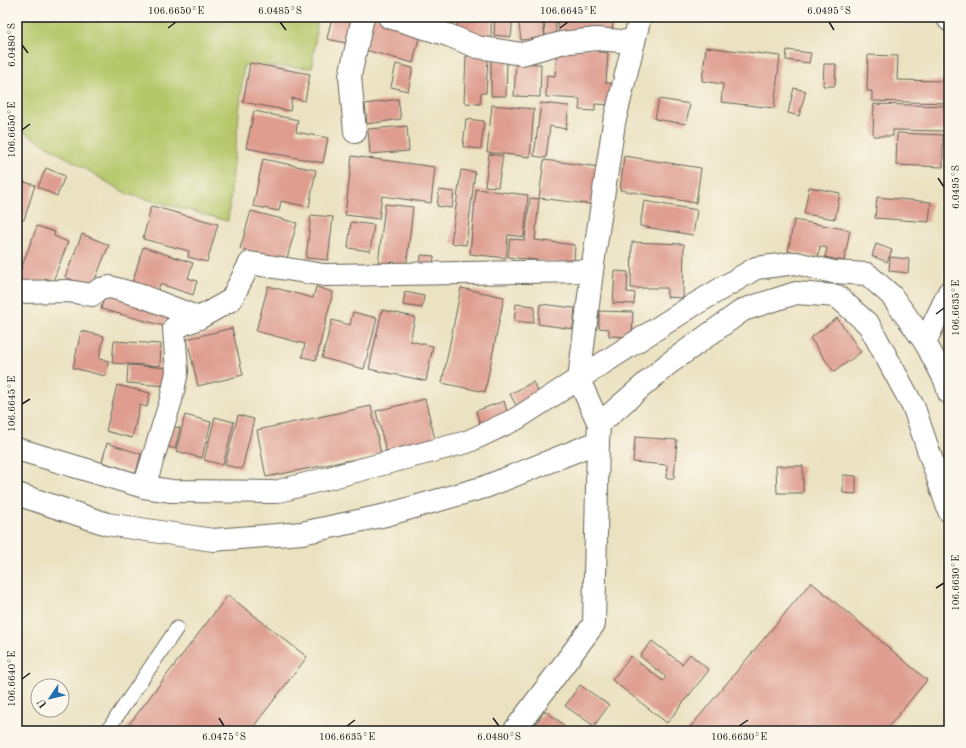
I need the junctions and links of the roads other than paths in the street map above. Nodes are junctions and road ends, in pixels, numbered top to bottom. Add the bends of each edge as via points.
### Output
1 (364, 17) edge
2 (389, 17) edge
3 (640, 17) edge
4 (948, 17) edge
5 (949, 20) edge
6 (634, 42) junction
7 (355, 132) dead end
8 (592, 271) junction
9 (17, 292) edge
10 (949, 292) edge
11 (199, 318) junction
12 (925, 342) junction
13 (582, 386) junction
14 (949, 393) edge
15 (597, 427) junction
16 (17, 449) edge
17 (144, 487) junction
18 (17, 494) edge
19 (949, 511) edge
20 (177, 628) dead end
21 (107, 731) edge
22 (514, 731) edge

1 - 7 street via 350,76
2 - 6 street via 448,35 477,47 522,54 561,43 596,39
3 - 6 street
4 - 5 street
6 - 8 street via 614,123
8 - 11 street via 324,275 250,263 231,300
8 - 13 street
9 - 11 street via 68,291 92,295 100,289 110,287 142,296
10 - 12 street
11 - 17 street via 174,328 177,372
12 - 13 street via 891,295 867,274 832,272 796,263 756,268 692,306
12 - 14 street
13 - 15 street
13 - 17 street via 467,442 275,492 172,491
15 - 18 street via 485,487 386,515 302,533 213,540 107,524
15 - 19 street via 668,364 743,310 796,293 837,296 869,326 914,408
15 - 22 street via 594,624
16 - 17 street
20 - 21 lane

